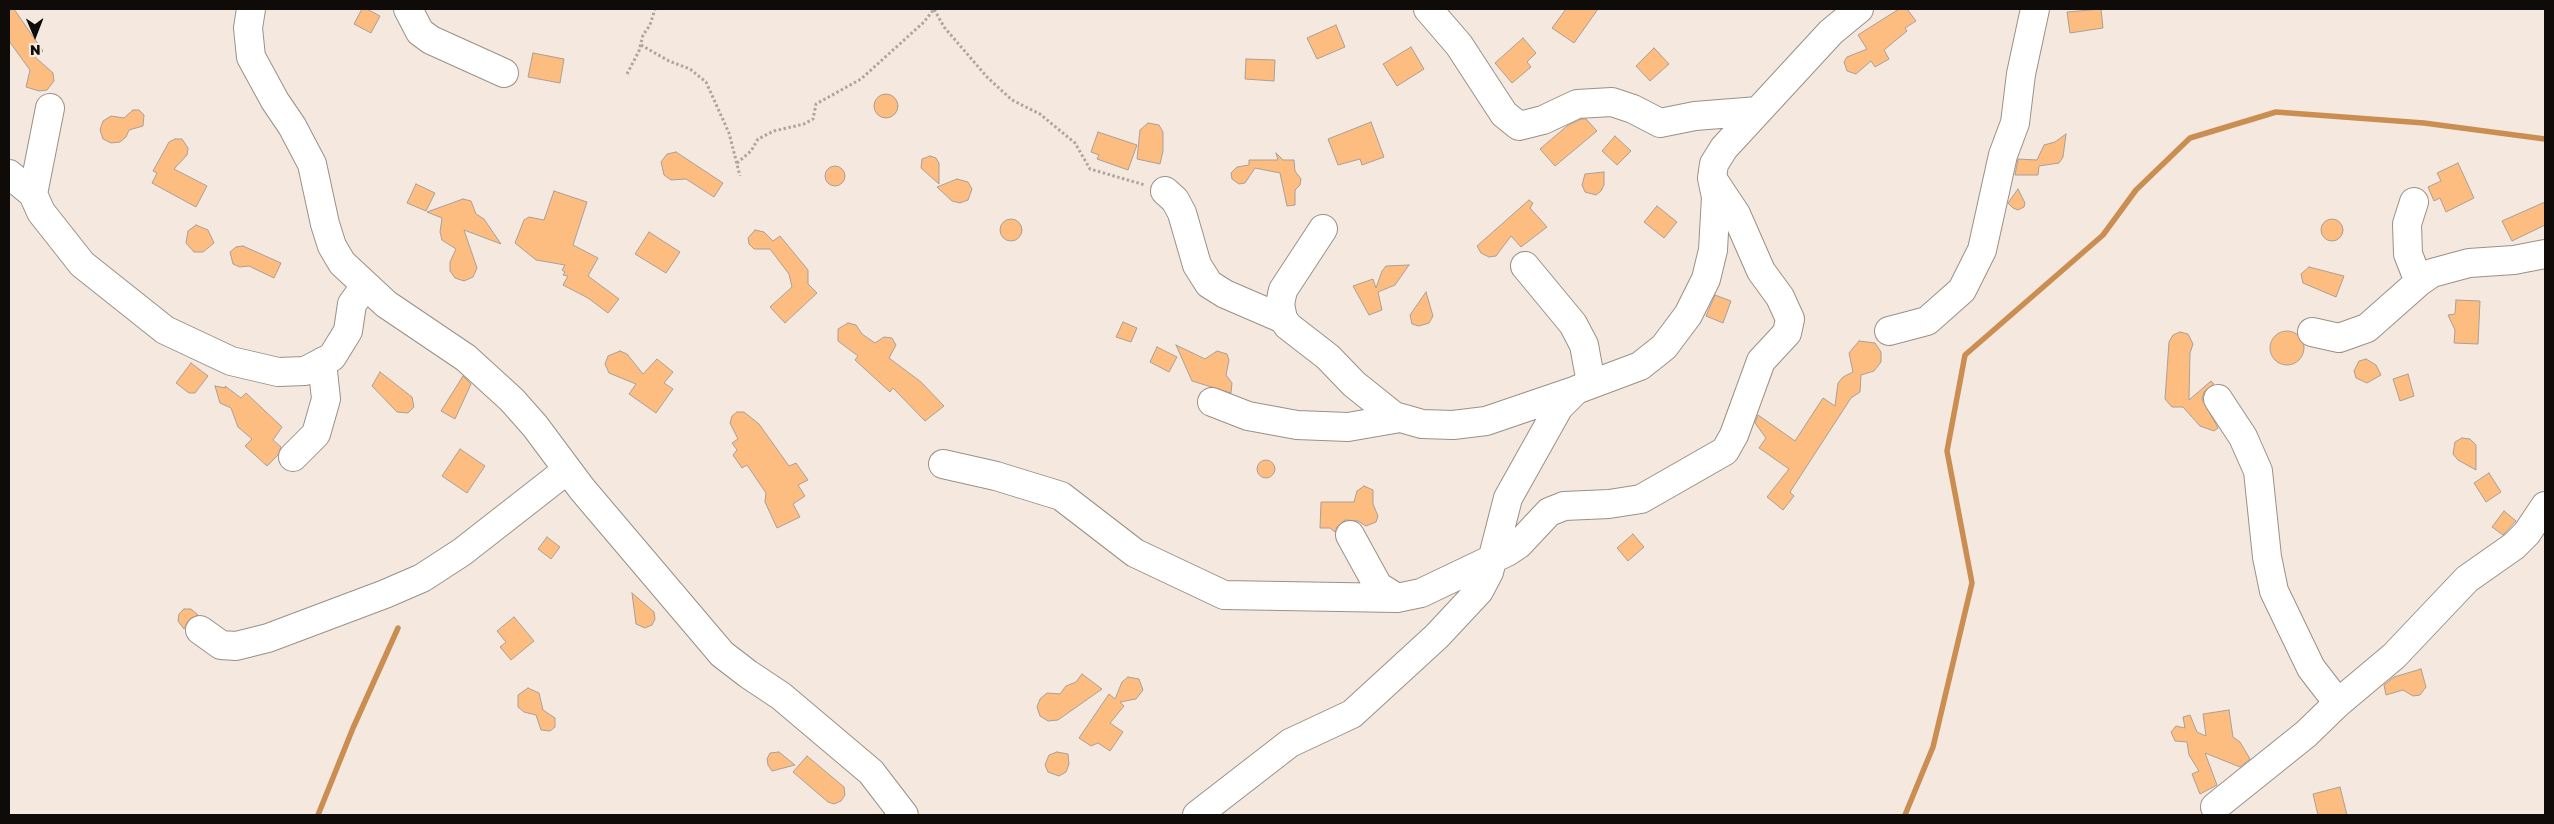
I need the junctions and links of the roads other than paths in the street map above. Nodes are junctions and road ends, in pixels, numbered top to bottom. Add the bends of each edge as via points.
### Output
1 (251, 9) edge
2 (408, 9) edge
3 (1428, 9) edge
4 (1859, 9) edge
5 (2035, 9) edge
6 (504, 73) dead end
7 (50, 108) dead end
8 (1758, 111) junction
9 (9, 174) edge
10 (1712, 178) junction
11 (1165, 191) road end
12 (32, 194) junction
13 (2414, 202) dead end
14 (1323, 229) dead end
15 (2545, 254) edge
16 (1525, 266) dead end
17 (2419, 282) junction
18 (365, 286) junction
19 (1283, 319) junction
20 (1889, 331) dead end
21 (2312, 332) dead end
22 (322, 362) junction
23 (1583, 387) junction
24 (2218, 399) dead end
25 (1212, 402) dead end
26 (1400, 418) junction
27 (293, 457) dead end
28 (943, 464) dead end
29 (568, 470) junction
30 (2545, 506) edge
31 (1350, 535) dead end
32 (1492, 558) junction
33 (1397, 598) junction
34 (200, 630) dead end
35 (2338, 703) junction
36 (2215, 807) dead end
37 (904, 815) edge
38 (1197, 815) edge

1 - 18 street via 248,28 252,57 312,164 332,246 342,263
2 - 6 street via 420,32 430,40
3 - 8 street via 1459,45 1504,114 1519,126 1544,120 1577,104 1612,102 1660,123 1695,116
4 - 8 street via 1831,32
5 - 20 street via 2021,74 2015,123 2003,155 1982,250 1962,290 1927,321
7 - 12 street
8 - 10 street via 1724,148 1714,164
9 - 12 street
10 - 23 street via 1716,206 1714,250 1706,279 1688,315 1664,347 1640,366
10 - 32 street via 1736,214 1761,270 1780,297 1790,319 1786,332 1761,362 1734,436 1725,451 1641,499 1564,506 1549,512 1519,544
11 - 19 street via 1182,213 1197,266 1209,284
12 - 22 street via 41,212 82,264 165,330 230,361 278,372 306,371
13 - 17 street via 2407,224 2408,254
14 - 19 street via 1283,290 1280,304
15 - 17 street via 2469,263 2432,273
16 - 23 street via 1573,324 1584,344
17 - 21 street via 2367,328 2339,338
18 - 22 street via 352,304 348,331 332,357
18 - 29 street via 466,358 512,400
19 - 26 street via 1354,384
22 - 27 street via 326,400 316,434
23 - 26 street via 1486,421 1422,424
23 - 32 street via 1559,407 1508,498
24 - 35 street via 2243,437 2258,471 2274,591 2311,668
25 - 26 street via 1248,416 1297,425 1348,427
28 - 33 street via 1061,496 1135,553 1224,595
29 - 34 street via 462,552 422,578 386,594 268,638 236,646 221,646
29 - 37 street via 722,654 781,696 871,772
30 - 35 street via 2514,546 2467,579 2394,656
31 - 33 street via 1378,586
32 - 33 street via 1421,593
32 - 38 street via 1480,591 1437,636 1352,714 1290,743
35 - 36 street via 2306,734

